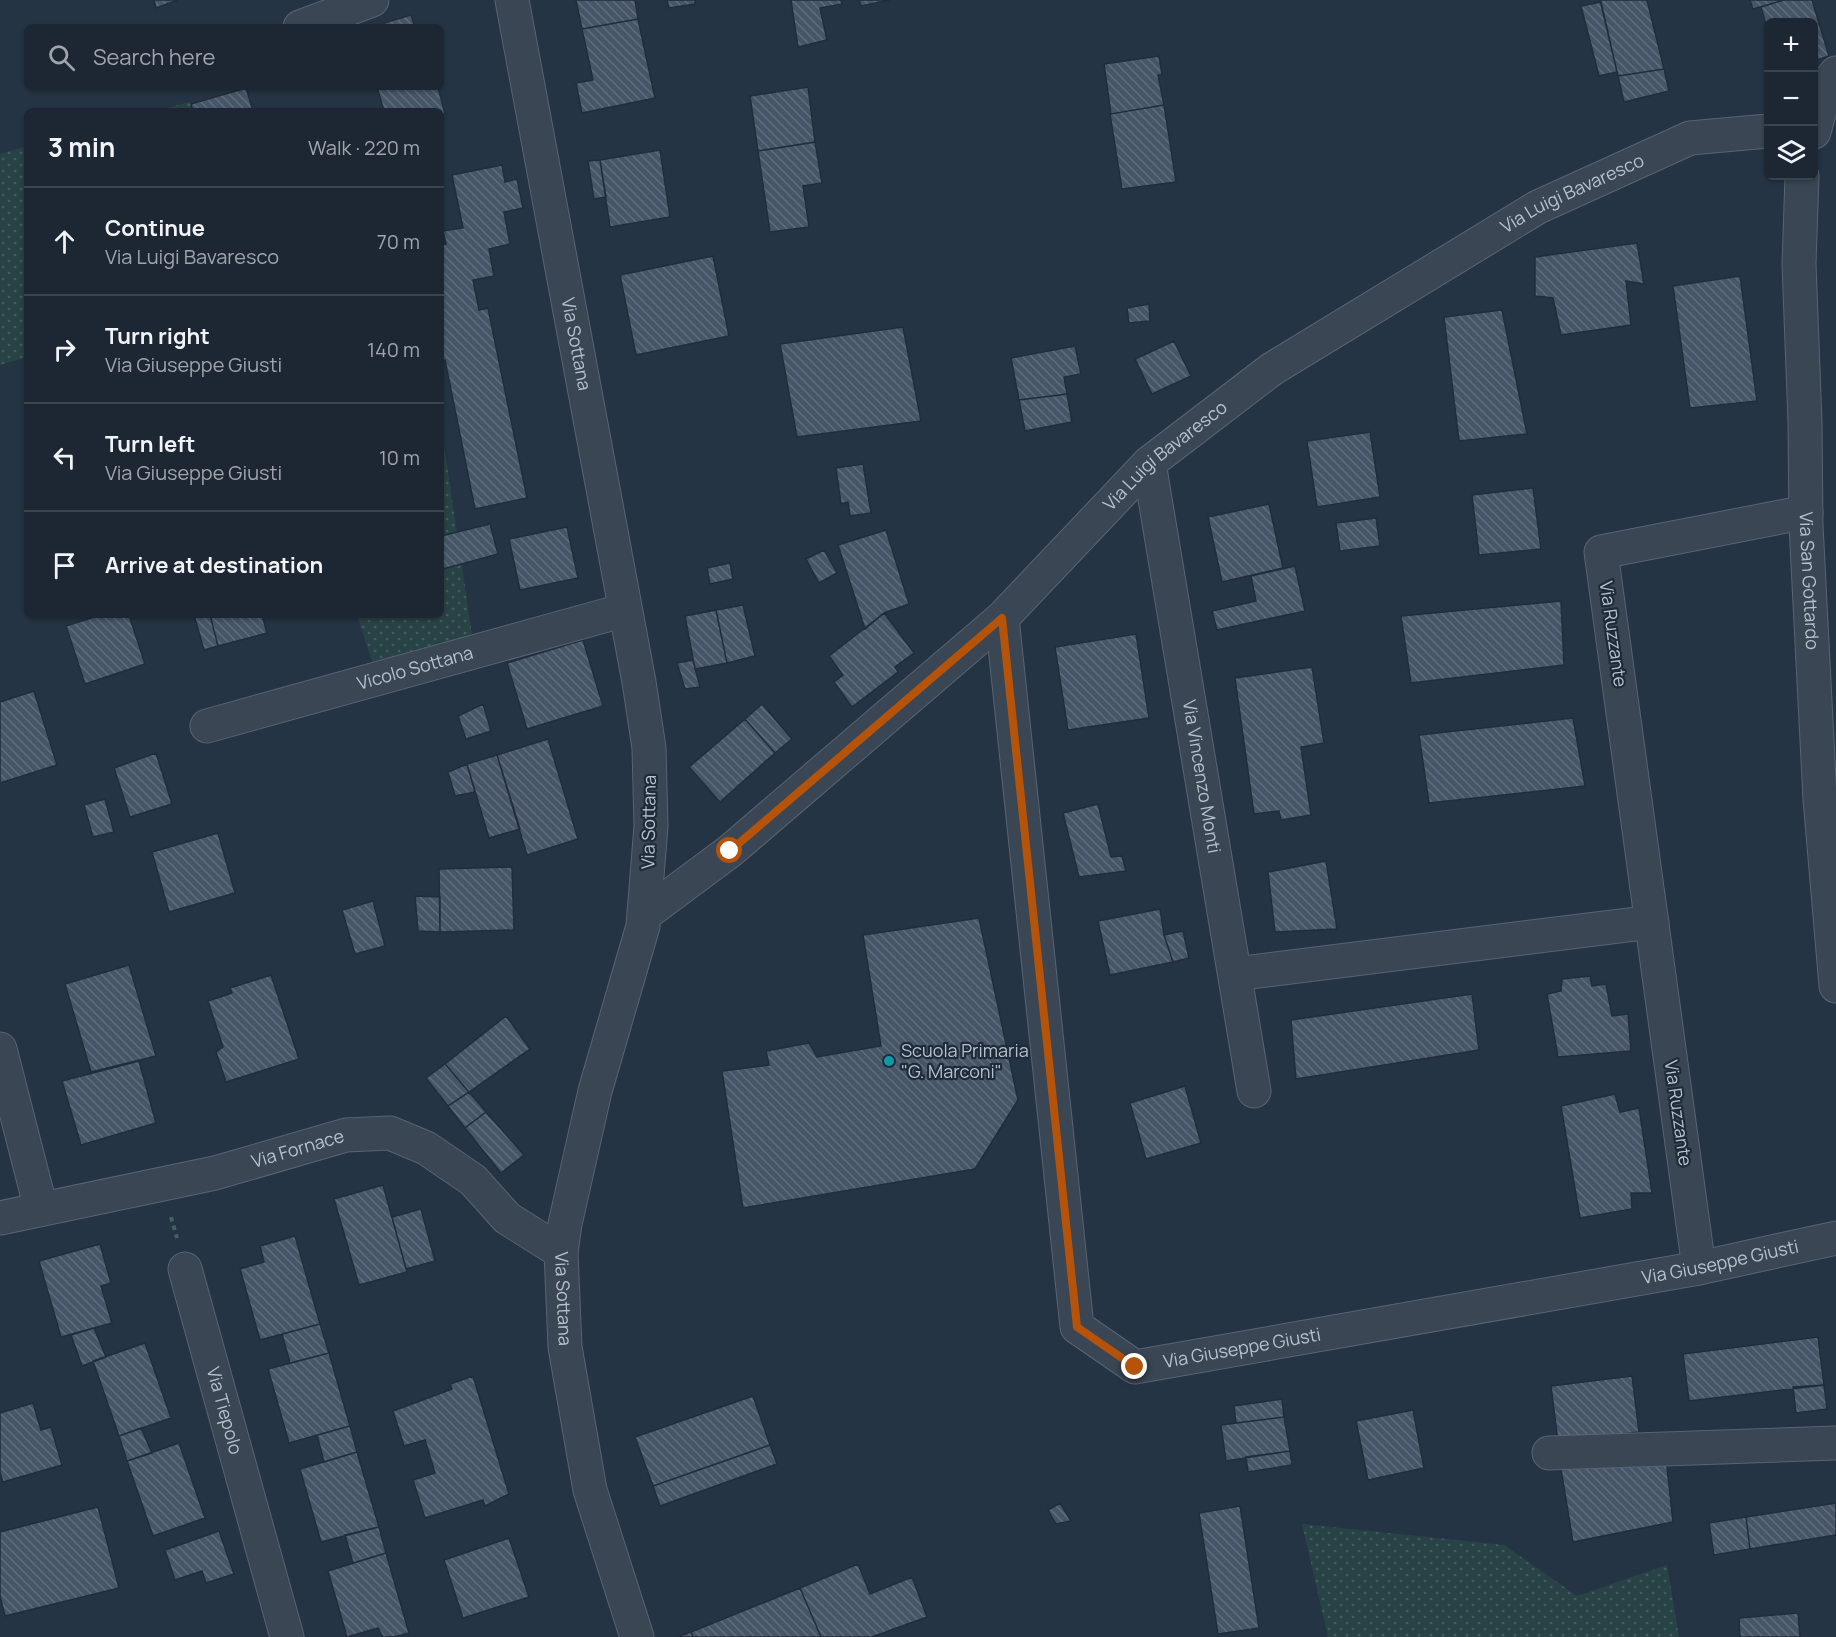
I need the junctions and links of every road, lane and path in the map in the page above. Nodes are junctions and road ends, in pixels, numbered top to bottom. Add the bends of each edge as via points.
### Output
1 (372, 0) edge
2 (512, 0) edge
3 (308, 24) edge
4 (1836, 73) edge
5 (1816, 126) edge
6 (1764, 131) edge
7 (1802, 180) edge
8 (1149, 463) junction
9 (1806, 512) junction
10 (625, 610) junction
11 (1002, 618) junction
12 (207, 726) dead end
13 (644, 915) junction
14 (1652, 922) junction
15 (1235, 974) junction
16 (1836, 986) edge
17 (0, 1049) edge
18 (1254, 1091) dead end
19 (162, 1184) junction
20 (41, 1209) junction
21 (0, 1218) edge
22 (1836, 1238) edge
23 (561, 1252) junction
24 (1700, 1268) junction
25 (185, 1269) joint
26 (1836, 1443) edge
27 (1549, 1453) dead end
28 (287, 1637) edge
29 (637, 1637) edge

1 - 3 street
2 - 10 street, Via Sottana
4 - 5 street via 1827,84
6 - 8 street, Via Luigi Bavaresco via 1690,138 1538,207 1272,369
7 - 9 street, Via San Gottardo via 1799,264
8 - 11 street, Via Luigi Bavaresco
8 - 15 street, Via Vincenzo Monti
9 - 14 street, Via Ruzzante via 1601,552
9 - 16 street, Via San Gottardo via 1820,799
10 - 12 street, Vicolo Sottana
10 - 13 street, Via Sottana via 649,748 651,826
11 - 13 street, Via Luigi Bavaresco via 730,851
11 - 24 street, Via Giuseppe Giusti via 1077,1327 1135,1367
13 - 23 street, Via Sottana via 595,1091
14 - 15 street
14 - 24 street, Via Ruzzante
15 - 18 street, Via Vincenzo Monti
17 - 20 street
19 - 20 street, Via Fornace
19 - 23 street, Via Fornace via 215,1173 346,1135 390,1133 426,1148 473,1180 507,1218
19 - 25 path
20 - 21 street, Via Fornace
22 - 24 street, Via Giuseppe Giusti
23 - 29 street, Via Sottana via 565,1347 590,1490
25 - 28 street, Via Tiepolo
26 - 27 street

